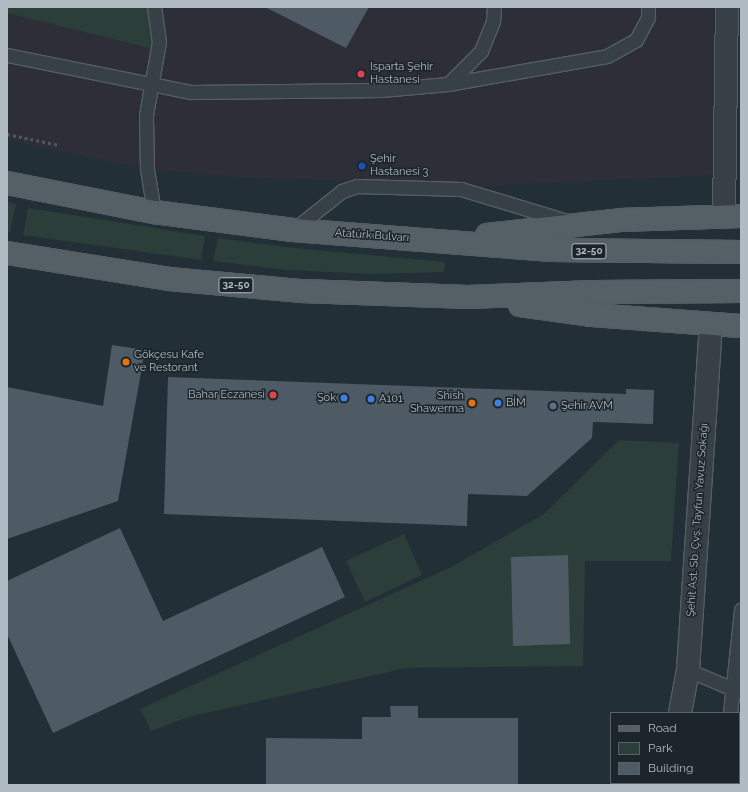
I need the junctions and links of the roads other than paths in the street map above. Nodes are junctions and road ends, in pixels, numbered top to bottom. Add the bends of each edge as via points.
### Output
1 (154, 7) edge
2 (494, 7) edge
3 (648, 7) edge
4 (727, 7) edge
5 (7, 55) edge
6 (152, 84) junction
7 (448, 84) junction
8 (7, 183) edge
9 (154, 212) junction
10 (732, 216) edge
11 (577, 224) junction
12 (293, 230) junction
13 (437, 241) junction
14 (741, 252) edge
15 (7, 253) edge
16 (741, 291) edge
17 (468, 297) junction
18 (711, 326) junction
19 (741, 326) edge
20 (741, 610) edge
21 (688, 670) junction
22 (737, 690) edge
23 (680, 712) edge
24 (730, 712) edge

1 - 6 lane via 159,42
2 - 7 lane via 492,22 481,51
3 - 7 lane via 648,17 636,40 607,56
4 - 10 street
5 - 6 lane
6 - 7 lane via 191,92 381,90
6 - 9 lane via 146,115 147,169
8 - 9 main road, Atatürk Bulvarı / 32-50
9 - 12 main road, Atatürk Bulvarı / 32-50
10 - 11 main road
11 - 12 lane via 461,189 357,186 342,191
11 - 13 main road
12 - 13 main road, Atatürk Bulvarı / 32-50
13 - 14 main road, Atatürk Bulvarı / 32-50 via 552,250
15 - 17 main road, 32-50 via 169,279 302,291
16 - 17 main road, 32-50 via 594,292
17 - 18 main road via 592,315
18 - 19 main road
18 - 21 street, Şehit Ast. Sb. Çvş. Tayfun Yavuz Sokağı
20 - 22 lane
21 - 22 lane
21 - 23 street, Şehit Ast. Sb. Çvş. Tayfun Yavuz Sokağı
22 - 24 lane

